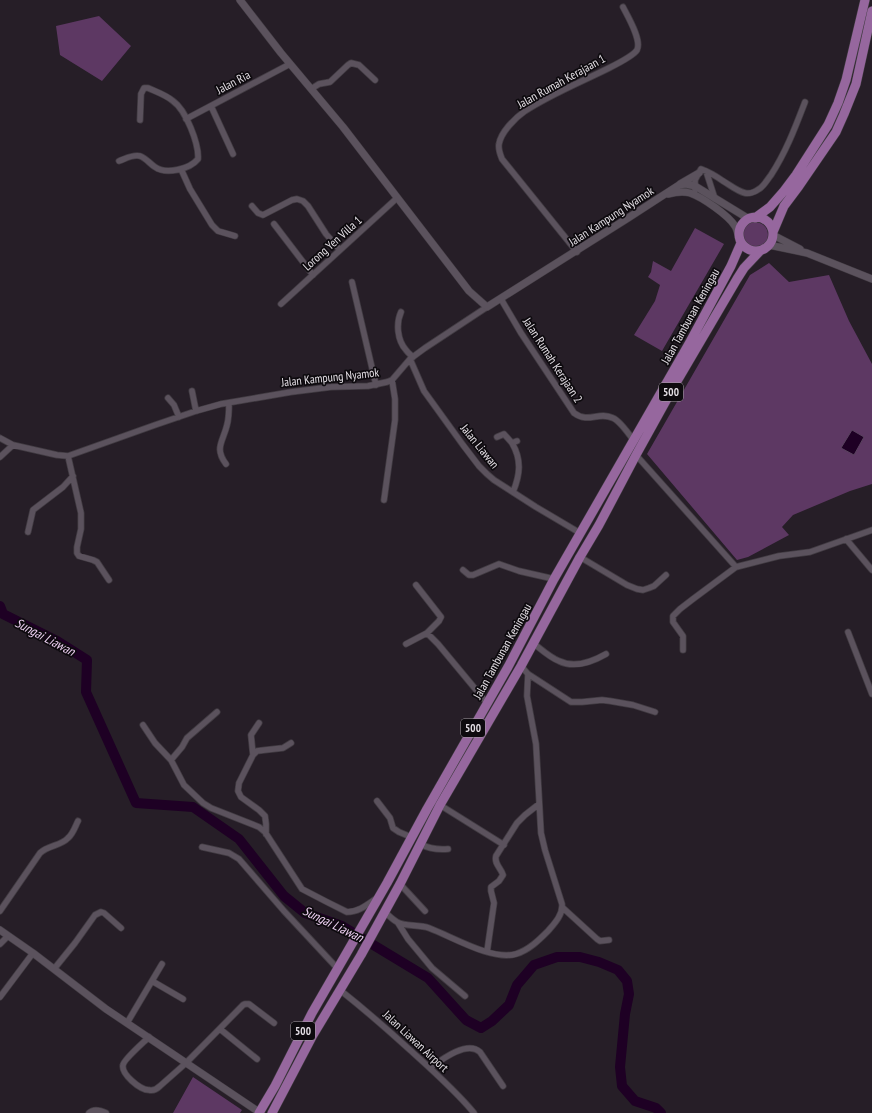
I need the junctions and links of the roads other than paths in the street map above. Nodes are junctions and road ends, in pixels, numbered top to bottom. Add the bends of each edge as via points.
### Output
1 (240, 0) edge
2 (865, 0) edge
3 (623, 7) dead end
4 (872, 11) edge
5 (290, 64) junction
6 (374, 80) dead end
7 (311, 89) junction
8 (805, 102) dead end
9 (211, 106) junction
10 (186, 119) junction
11 (140, 120) dead end
12 (233, 154) dead end
13 (119, 161) dead end
14 (181, 169) junction
15 (702, 171) junction
16 (723, 181) junction
17 (679, 185) junction
18 (695, 186) junction
19 (712, 190) junction
20 (664, 195) junction
21 (695, 196) junction
22 (397, 198) junction
23 (714, 199) junction
24 (252, 206) dead end
25 (752, 218) junction
26 (274, 224) dead end
27 (773, 233) junction
28 (235, 236) dead end
29 (740, 240) junction
30 (769, 245) junction
31 (340, 250) junction
32 (760, 251) junction
33 (577, 252) junction
34 (807, 253) junction
35 (313, 274) junction
36 (872, 279) edge
37 (352, 282) dead end
38 (501, 299) junction
39 (281, 304) dead end
40 (487, 307) junction
41 (402, 312) dead end
42 (412, 358) junction
43 (392, 380) junction
44 (376, 385) junction
45 (192, 391) dead end
46 (168, 398) dead end
47 (229, 403) junction
48 (196, 411) junction
49 (179, 417) junction
50 (497, 437) dead end
51 (0, 438) edge
52 (634, 441) junction
53 (13, 445) junction
54 (636, 455) junction
55 (68, 456) junction
56 (0, 457) edge
57 (226, 464) dead end
58 (73, 476) junction
59 (513, 492) junction
60 (384, 500) dead end
61 (872, 530) edge
62 (28, 532) dead end
63 (580, 533) junction
64 (846, 539) junction
65 (580, 557) junction
66 (736, 567) junction
67 (463, 570) dead end
68 (872, 570) edge
69 (666, 575) dead end
70 (554, 579) junction
71 (109, 580) dead end
72 (416, 585) dead end
73 (848, 632) dead end
74 (427, 633) junction
75 (533, 643) junction
76 (406, 644) dead end
77 (683, 650) dead end
78 (606, 654) dead end
79 (521, 666) junction
80 (528, 674) junction
81 (872, 694) edge
82 (487, 703) junction
83 (217, 712) dead end
84 (655, 712) dead end
85 (259, 723) dead end
86 (143, 725) dead end
87 (291, 743) dead end
88 (253, 755) junction
89 (171, 760) junction
90 (377, 801) dead end
91 (539, 804) junction
92 (440, 805) junction
93 (78, 821) dead end
94 (266, 834) junction
95 (411, 837) junction
96 (504, 845) junction
97 (419, 846) junction
98 (202, 847) dead end
99 (448, 849) dead end
100 (400, 884) junction
101 (386, 886) junction
102 (379, 896) junction
103 (562, 907) junction
104 (0, 911) edge
105 (425, 911) dead end
106 (385, 912) junction
107 (398, 922) junction
108 (121, 928) dead end
109 (0, 930) edge
110 (8, 936) junction
111 (609, 940) dead end
112 (0, 944) edge
113 (487, 952) junction
114 (33, 953) junction
115 (162, 964) dead end
116 (54, 969) junction
117 (338, 969) junction
118 (152, 981) junction
119 (340, 990) junction
120 (465, 996) dead end
121 (0, 997) edge
122 (183, 999) dead end
123 (127, 1023) junction
124 (274, 1023) dead end
125 (220, 1029) junction
126 (149, 1037) junction
127 (257, 1059) dead end
128 (186, 1063) junction
129 (430, 1068) junction
130 (503, 1086) dead end
131 (103, 1112) edge
132 (89, 1113) edge
133 (259, 1113) edge
134 (272, 1113) edge
135 (474, 1113) edge

1 - 5 street
2 - 25 main road, 500 via 846,80 828,125 788,186 770,206
3 - 33 street, Jalan Rumah Kerajaan 1 via 638,40 637,49 617,64 524,112 510,124 498,145 502,159
4 - 27 main road via 856,84 836,132 784,206
5 - 7 street
5 - 9 street, Jalan Ria
6 - 7 street via 359,65 351,63 330,82 318,84
7 - 22 street
8 - 16 street via 786,150 762,187 755,192 745,193
9 - 10 street, Jalan Ria
9 - 12 street
10 - 11 street via 181,108 173,100 146,88 141,94
10 - 14 street via 195,140 198,158
13 - 14 street via 139,156 155,168 171,171
14 - 28 street via 212,225 218,231
15 - 16 street
15 - 17 street, Jalan Kampung Nyamok
15 - 18 street via 695,180
15 - 19 street
16 - 19 street via 713,184
17 - 18 street
17 - 20 street, Jalan Kampung Nyamok
18 - 21 street
18 - 23 street
19 - 23 street
20 - 21 street, Jalan Kampung Nyamok via 678,192
20 - 33 street, Jalan Kampung Nyamok
21 - 29 street, Jalan Kampung Nyamok via 728,218 736,228
22 - 31 street, Lorong Yen Villa 1
22 - 40 street via 469,291
23 - 25 street
24 - 31 street via 263,215 292,200 303,201
25 - 27 main road via 764,220
25 - 29 main road, 500 via 741,227
26 - 35 street
27 - 30 main road
27 - 34 street
29 - 32 main road via 749,250
29 - 52 main road, Jalan Tambunan Keningau / 500 via 731,266
30 - 32 main road, 500
30 - 34 street
31 - 35 street, Lorong Yen Villa 1
32 - 54 main road, Jalan Tambunan Keningau / 500 via 737,279
33 - 38 street, Jalan Kampung Nyamok
34 - 36 street
35 - 39 street, Lorong Yen Villa 1
37 - 44 street
38 - 40 street, Jalan Kampung Nyamok
38 - 52 street, Jalan Rumah Kerajaan 2 via 574,412 583,418 612,417
40 - 42 street, Jalan Kampung Nyamok
41 - 42 street, Jalan Liawan via 398,319 400,337
42 - 43 street, Jalan Kampung Nyamok
42 - 59 street, Jalan Liawan via 424,391 479,466 494,480
43 - 44 street, Jalan Kampung Nyamok
43 - 60 street via 395,420
44 - 47 street, Jalan Kampung Nyamok via 310,389
45 - 48 street
46 - 49 street
47 - 48 street, Jalan Kampung Nyamok
47 - 57 street via 227,425 220,450
48 - 49 street, Jalan Kampung Nyamok
49 - 55 street, Jalan Kampung Nyamok
50 - 59 street via 504,434 514,442 519,465 518,480
51 - 53 street, Jalan Kampung Nyamok
52 - 63 main road, Jalan Tambunan Keningau / 500
53 - 55 street, Jalan Kampung Nyamok
53 - 56 street
54 - 65 main road, Jalan Tambunan Keningau / 500
54 - 66 street
55 - 58 street
58 - 62 street via 33,510
58 - 71 street via 82,522 77,553 97,562
59 - 63 street, Jalan Liawan
61 - 64 street
63 - 70 main road, Jalan Tambunan Keningau / 500
64 - 66 street via 810,552 779,556
64 - 68 street
65 - 69 street via 637,589 650,588
65 - 75 main road, Jalan Tambunan Keningau / 500
66 - 77 street via 673,616 673,622 683,636
67 - 70 street via 473,575 499,564
70 - 82 main road, Jalan Tambunan Keningau / 500
72 - 74 street via 441,617
73 - 81 street
74 - 76 street
74 - 82 street
75 - 78 street via 564,663 585,663
75 - 79 main road, Jalan Tambunan Keningau / 500
79 - 80 street
79 - 92 main road, Jalan Tambunan Keningau / 500
80 - 84 street via 571,702 602,700
80 - 91 street via 527,696 536,744
82 - 95 main road, Jalan Tambunan Keningau / 500
83 - 89 street via 187,738
85 - 88 street via 251,735
86 - 89 street
87 - 88 street via 283,748 257,751
88 - 94 street via 239,783 238,792 265,816
89 - 94 street via 184,785 203,803 255,824
90 - 95 street via 390,818 393,828
91 - 96 street via 517,824
91 - 103 street via 543,844
92 - 96 street
92 - 97 main road, Jalan Tambunan Keningau / 500
93 - 104 street via 67,839 40,853
94 - 102 street via 304,891 347,912 360,909
95 - 101 main road, Jalan Tambunan Keningau / 500
96 - 113 street via 495,860 503,875 491,887 494,903
97 - 99 street via 436,850
97 - 100 main road, Jalan Tambunan Keningau / 500
97 - 101 main road via 394,881
98 - 117 street via 229,853 238,859
100 - 105 street
100 - 106 main road, Jalan Tambunan Keningau / 500
101 - 102 main road, Jalan Tambunan Keningau / 500
102 - 117 main road, Jalan Tambunan Keningau / 500
103 - 111 street via 597,939
103 - 113 street via 558,918 528,948 510,955
106 - 107 street
106 - 119 main road, Jalan Tambunan Keningau / 500
107 - 113 street via 428,928
107 - 120 street via 408,939 432,968
108 - 116 street via 104,913 98,913
109 - 110 street
110 - 112 street
110 - 114 street
114 - 116 street
114 - 121 street
115 - 118 street
116 - 123 street
117 - 133 main road, Jalan Tambunan Keningau / 500
118 - 122 street
118 - 123 street
119 - 129 street, Jalan Liawan Airport
119 - 134 main road, Jalan Tambunan Keningau / 500
123 - 126 street
124 - 125 street via 249,1004 245,1004
125 - 127 street
125 - 128 street
126 - 128 street
126 - 128 street via 123,1065 126,1073 138,1086 149,1090 156,1089
128 - 133 street
129 - 130 street via 456,1052 475,1048
129 - 135 street, Jalan Liawan Airport
131 - 132 street via 96,1110

